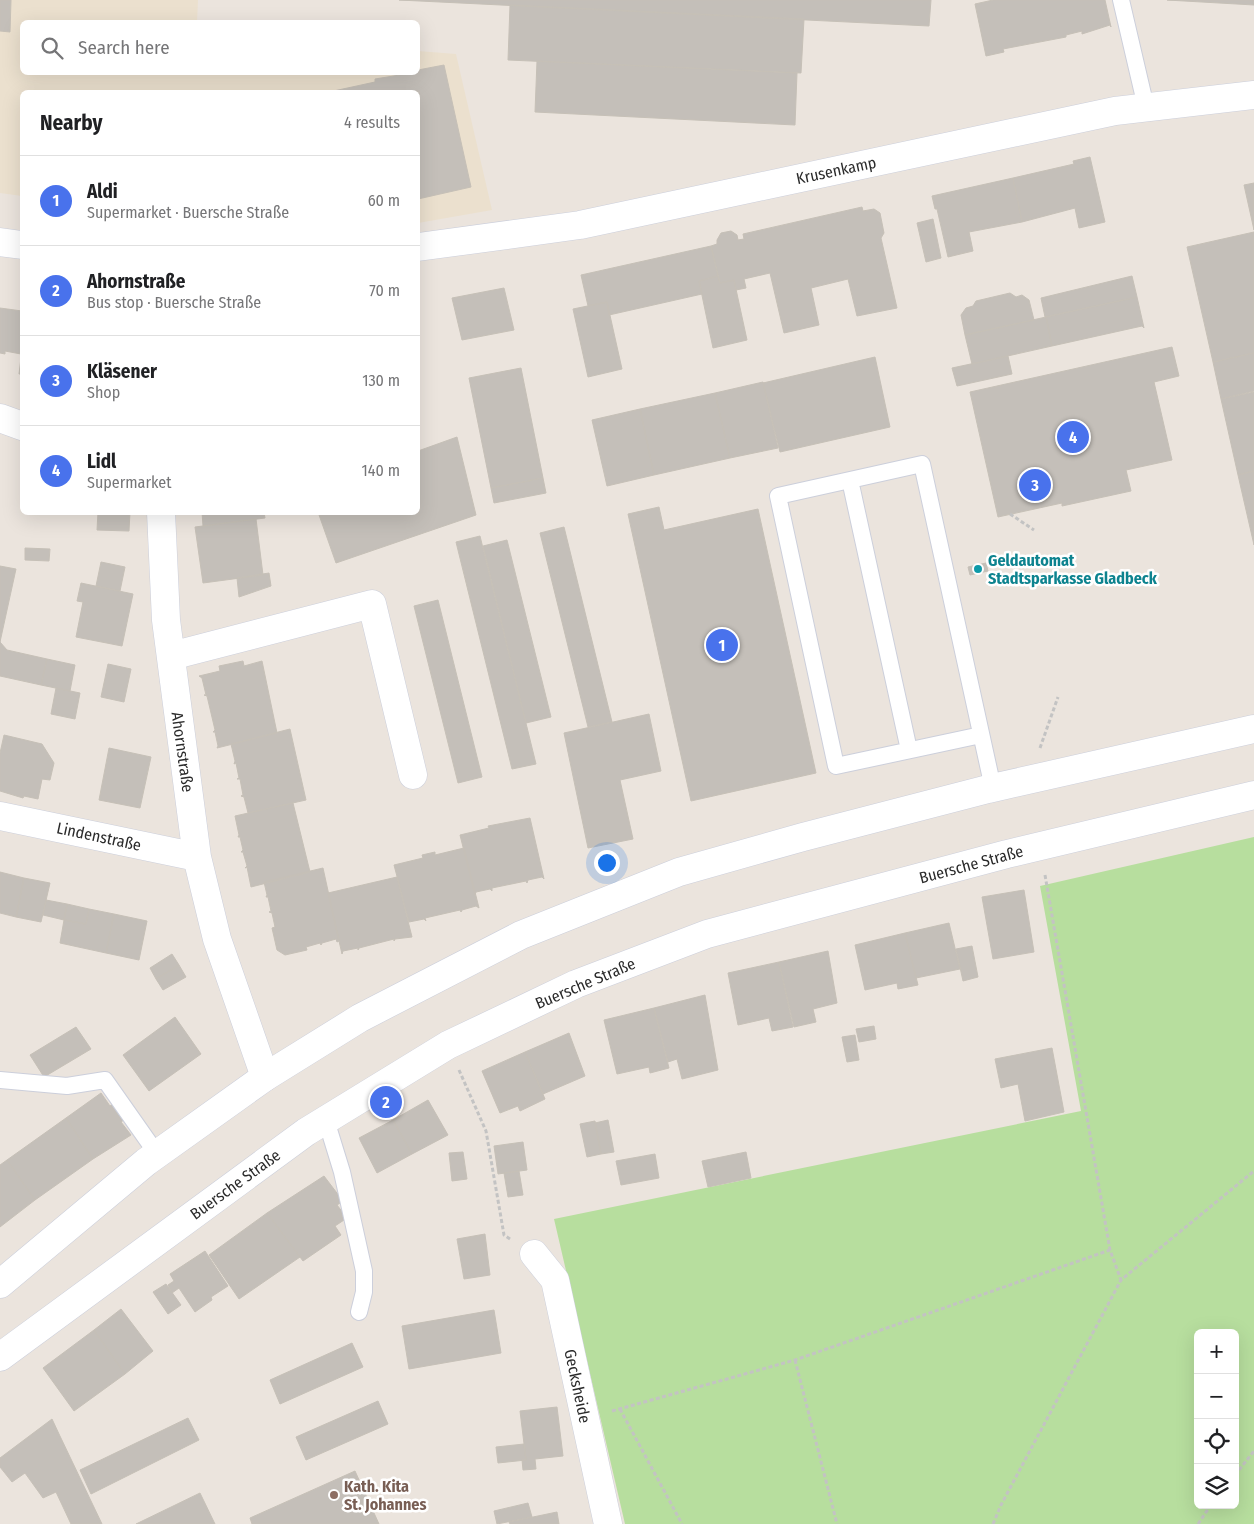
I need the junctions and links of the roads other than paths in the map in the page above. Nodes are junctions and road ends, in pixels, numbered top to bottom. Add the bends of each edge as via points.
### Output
1 (1121, 0) edge
2 (1254, 95) edge
3 (1146, 107) junction
4 (0, 242) edge
5 (20, 245) edge
6 (420, 247) edge
7 (0, 418) edge
8 (20, 425) edge
9 (850, 480) junction
10 (161, 515) edge
11 (171, 656) junction
12 (1254, 728) edge
13 (981, 735) junction
14 (909, 750) junction
15 (413, 775) dead end
16 (993, 788) junction
17 (1254, 795) edge
18 (0, 816) edge
19 (197, 857) junction
20 (265, 1077) junction
21 (0, 1080) edge
22 (326, 1120) junction
23 (157, 1154) junction
24 (534, 1254) road end
25 (0, 1284) edge
26 (359, 1312) dead end
27 (0, 1357) edge
28 (608, 1524) edge

1 - 3 lane
2 - 3 main road, Krusenkamp
3 - 6 main road, Krusenkamp via 1115,110 580,225
4 - 5 main road
7 - 8 main road
9 - 13 lane via 922,464
9 - 14 lane
9 - 14 lane via 778,496 836,766
10 - 11 main road, Ahornstraße
11 - 15 main road via 372,604
11 - 19 main road, Ahornstraße
12 - 16 main road
13 - 14 lane
13 - 16 lane
16 - 20 main road via 679,872 521,935 360,1018
17 - 22 main road, Buersche Straße via 1040,846 707,934 576,984 448,1045
18 - 19 main road, Lindenstraße
19 - 20 main road, Ahornstraße via 217,939
20 - 23 main road
21 - 23 lane via 66,1086 105,1080
22 - 26 lane via 342,1172 364,1271 364,1292
22 - 27 main road, Buersche Straße
23 - 25 main road
24 - 28 main road, Gecksheide via 555,1280

